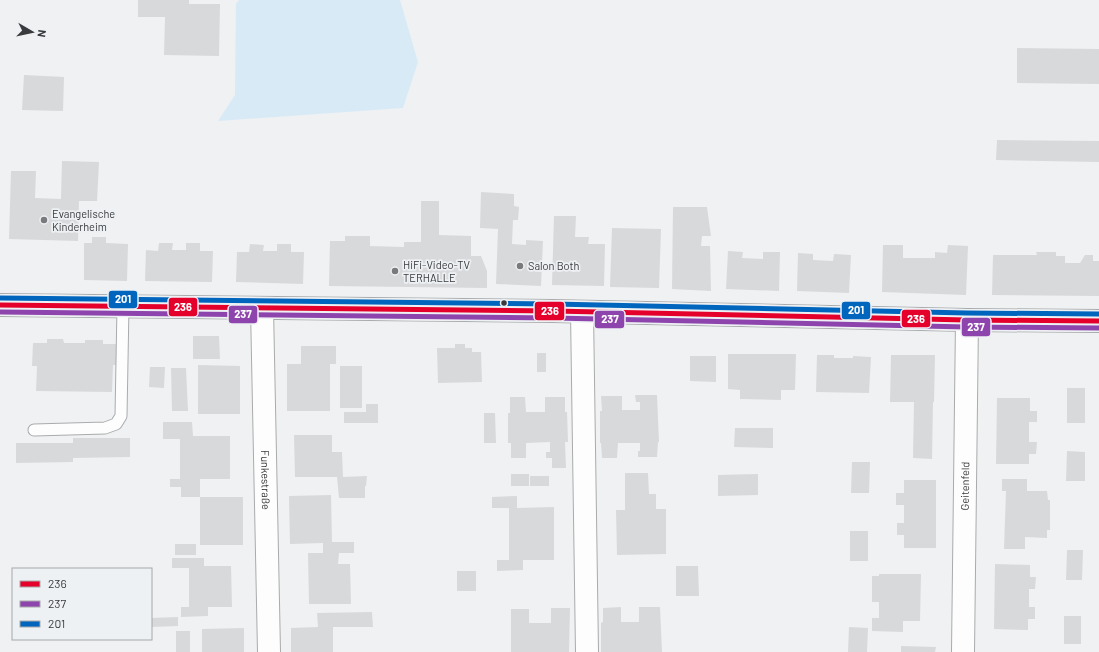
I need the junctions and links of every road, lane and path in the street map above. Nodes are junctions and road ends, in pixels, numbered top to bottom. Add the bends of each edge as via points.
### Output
1 (0, 305) edge
2 (123, 306) junction
3 (262, 308) junction
4 (582, 312) junction
5 (967, 320) junction
6 (1099, 321) edge
7 (34, 430) dead end
8 (269, 652) edge
9 (587, 652) edge
10 (963, 652) edge

1 - 2 street
2 - 3 street
2 - 7 lane via 121,416 116,424 105,428
3 - 4 street
3 - 8 street, Funkestraße
4 - 5 street
4 - 9 street
5 - 6 street
5 - 10 street, Geitenfeld

